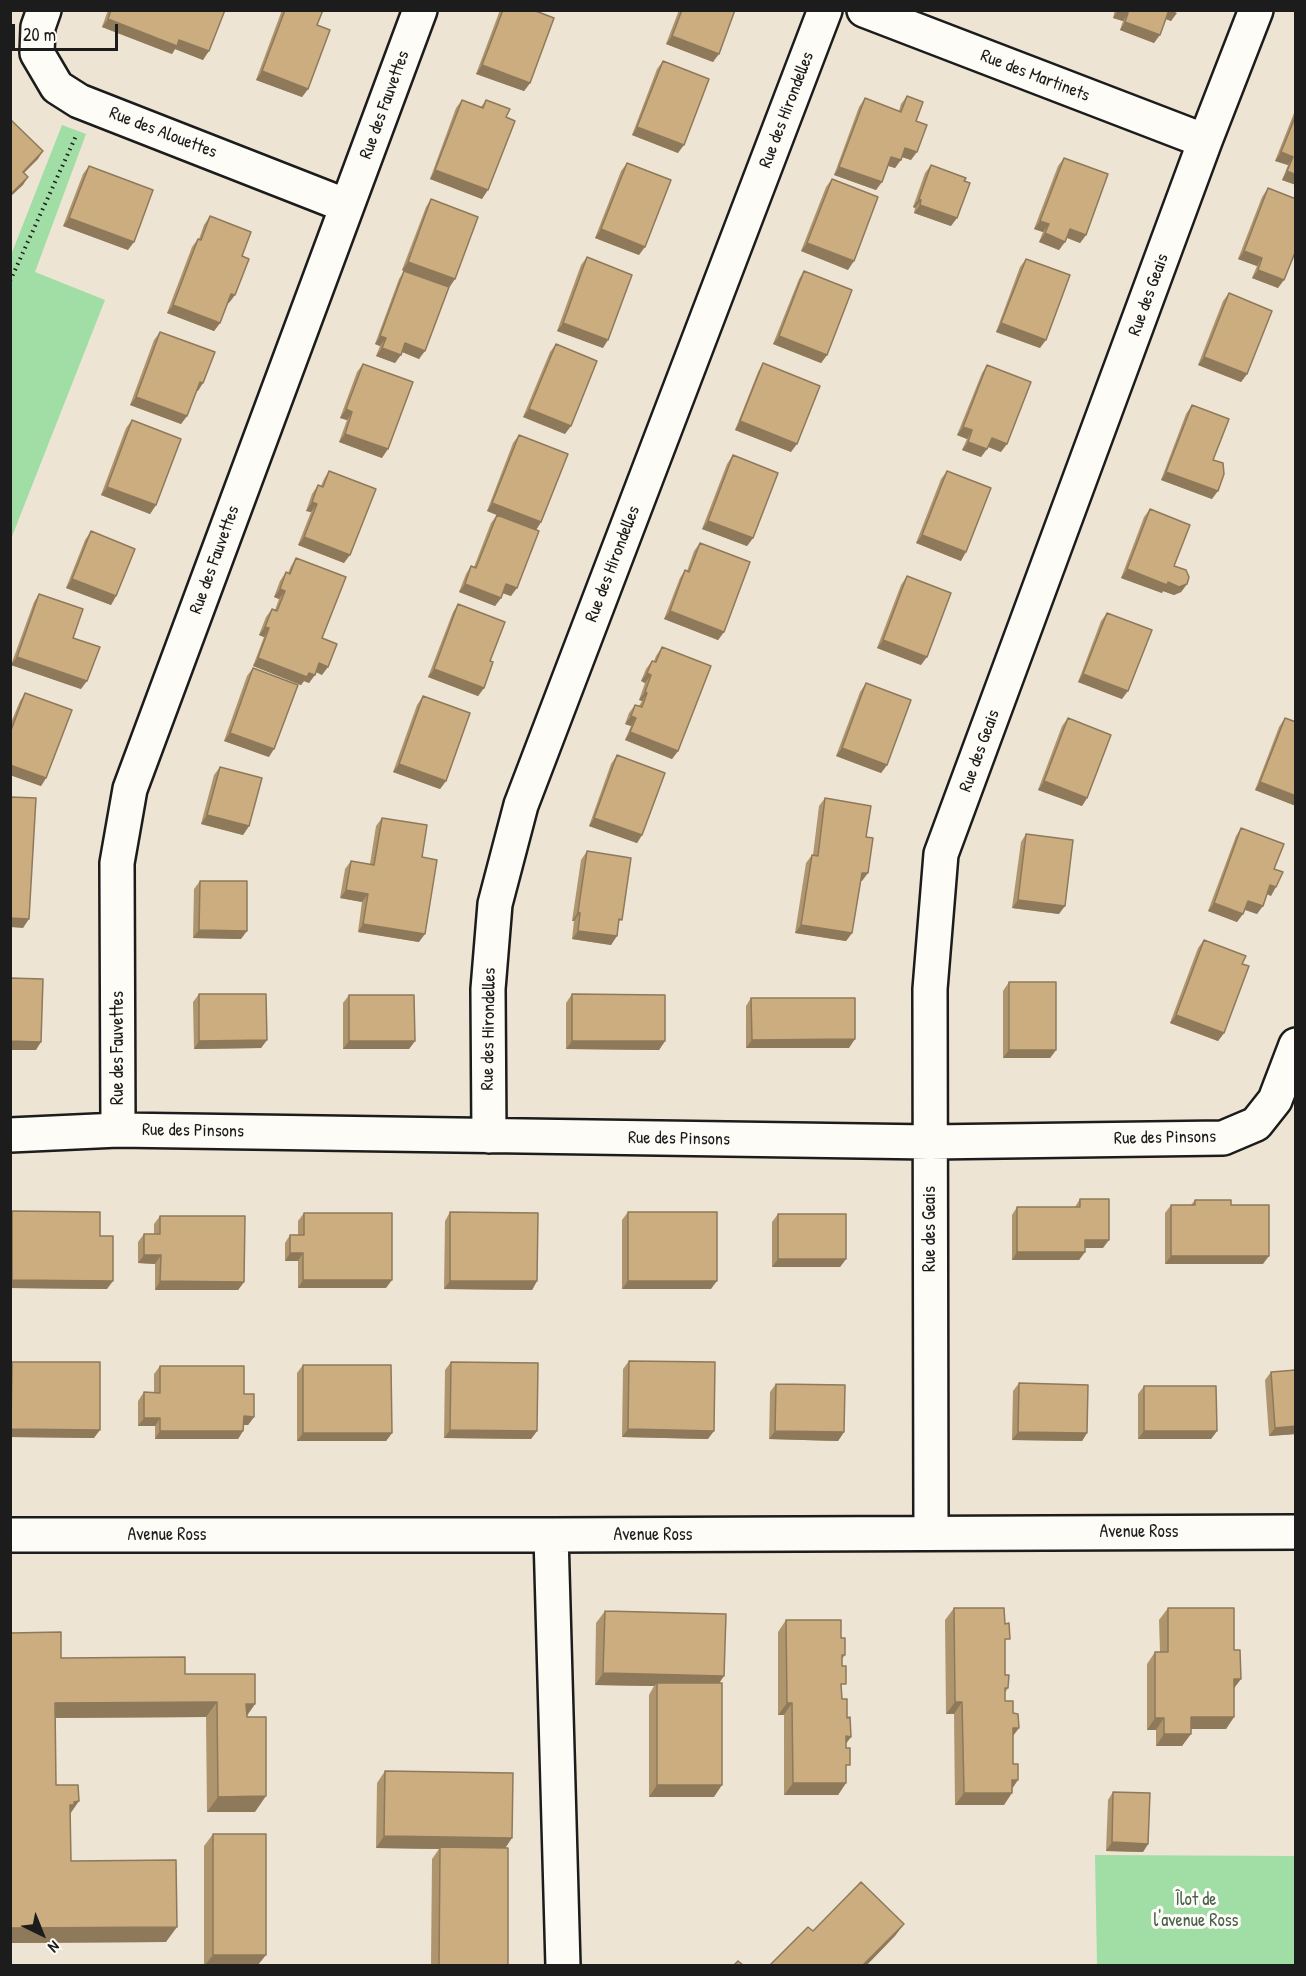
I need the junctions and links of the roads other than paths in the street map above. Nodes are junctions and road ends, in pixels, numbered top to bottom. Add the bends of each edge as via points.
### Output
1 (44, 10) edge
2 (420, 10) edge
3 (825, 10) edge
4 (864, 10) edge
5 (1256, 10) edge
6 (1205, 141) junction
7 (347, 206) junction
8 (1296, 1045) edge
9 (118, 1130) junction
10 (10, 1135) edge
11 (489, 1136) junction
12 (930, 1142) junction
13 (1296, 1532) edge
14 (931, 1533) junction
15 (10, 1535) edge
16 (551, 1535) junction
17 (563, 1965) edge

1 - 7 street, Rue des Alouettes via 38,27 37,53 57,87 89,105
2 - 7 street, Rue des Fauvettes
3 - 11 street, Rue des Hirondelles via 521,805 495,904 488,989
4 - 6 street, Rue des Martinets
5 - 6 street, Rue des Geais
6 - 12 street, Rue des Geais via 941,854 930,989
7 - 9 street, Rue des Fauvettes via 130,789 117,863
8 - 12 street, Rue des Pinsons via 1275,1100 1256,1124 1223,1138
9 - 10 street, Rue des Pinsons
9 - 11 street, Rue des Pinsons
11 - 12 street, Rue des Pinsons
12 - 14 street, Rue des Geais
13 - 14 street, Avenue Ross
14 - 16 street, Avenue Ross
15 - 16 street, Avenue Ross
16 - 17 street

